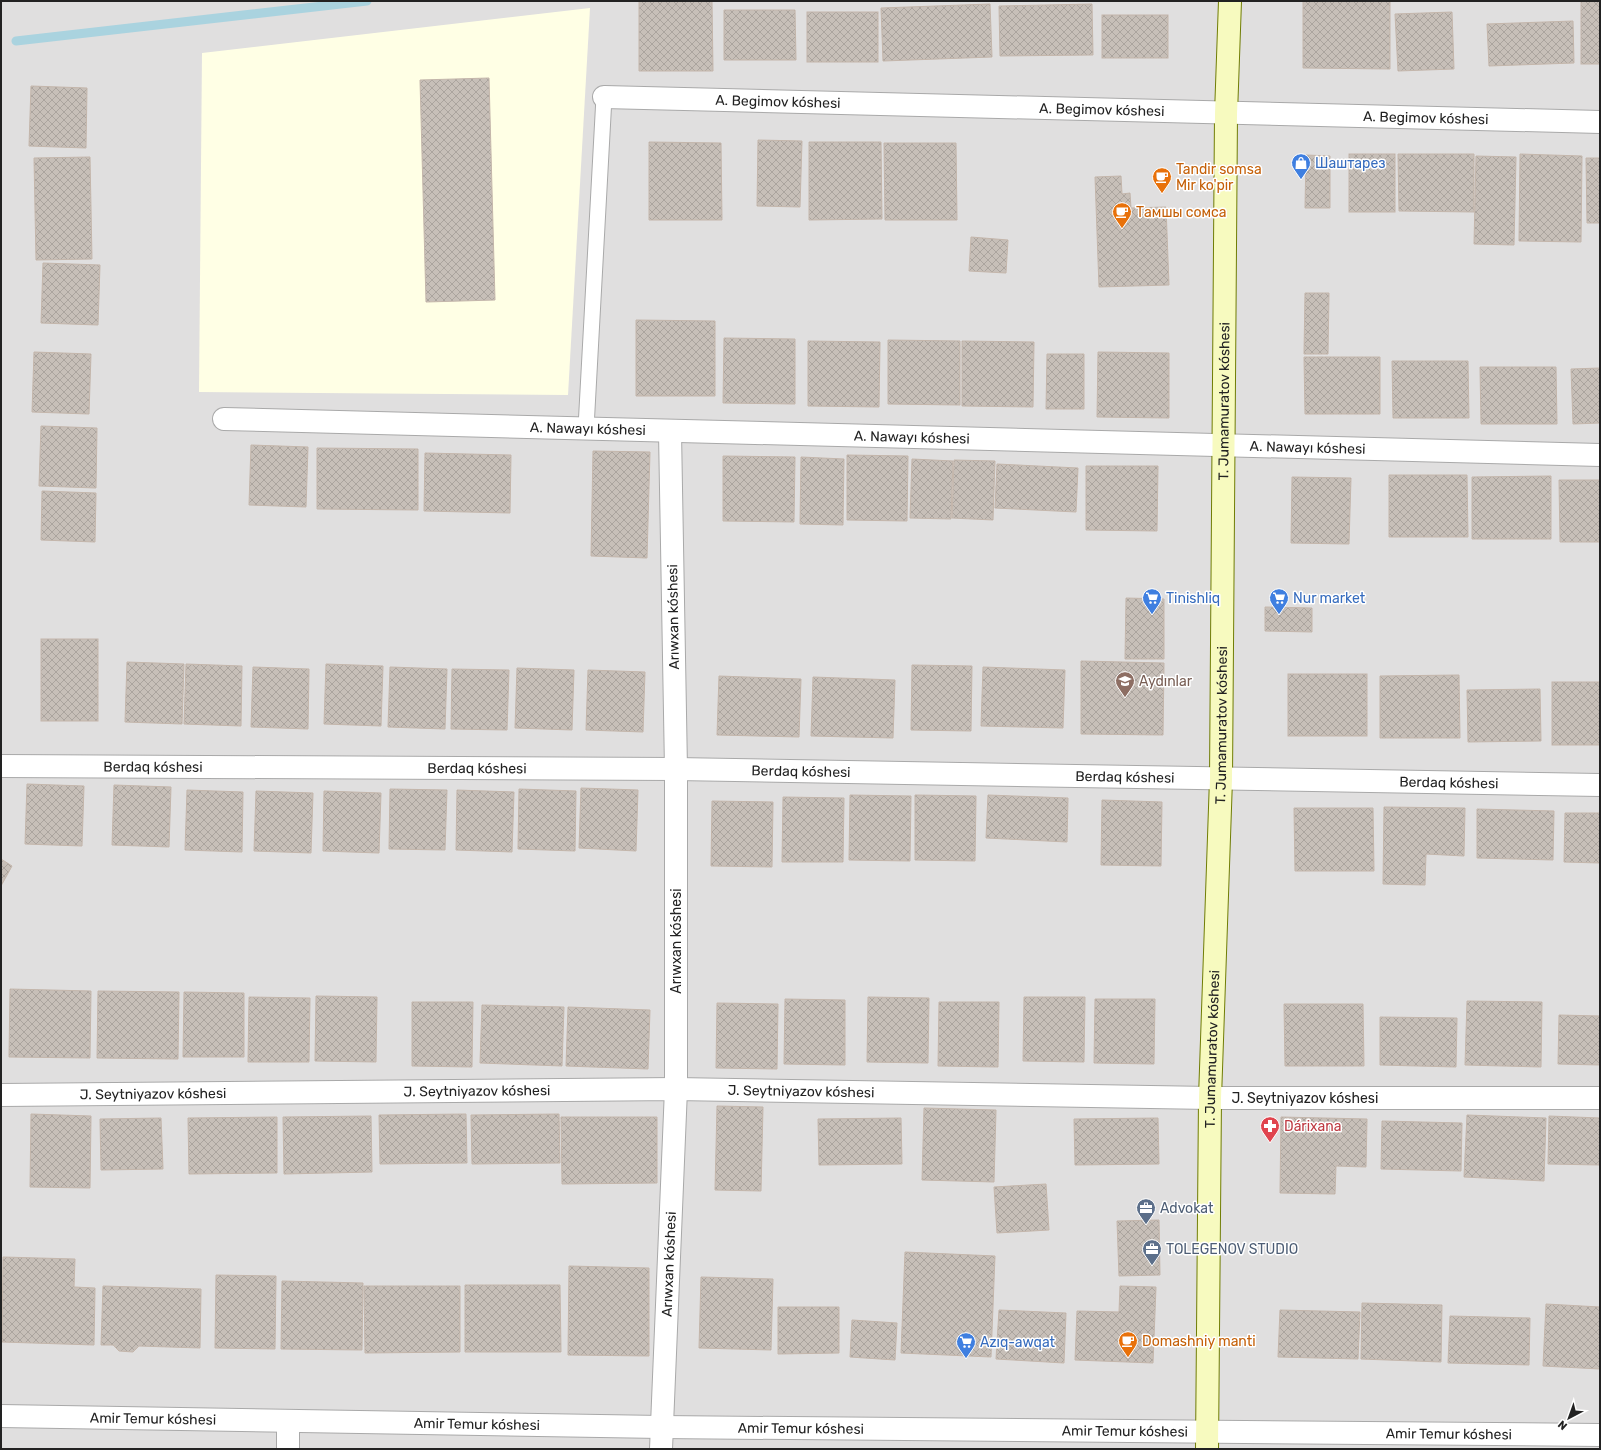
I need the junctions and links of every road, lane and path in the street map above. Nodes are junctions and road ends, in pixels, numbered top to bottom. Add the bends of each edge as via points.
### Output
1 (1230, 1) edge
2 (604, 97) joint
3 (1226, 114) junction
4 (1600, 122) edge
5 (224, 419) dead end
6 (586, 428) junction
7 (670, 432) junction
8 (1223, 446) junction
9 (1600, 455) edge
10 (1, 766) edge
11 (676, 769) junction
12 (1221, 779) junction
13 (1600, 785) edge
14 (676, 1089) junction
15 (1, 1095) edge
16 (1210, 1098) junction
17 (1600, 1098) edge
18 (1, 1416) edge
19 (288, 1421) junction
20 (661, 1427) junction
21 (1600, 1435) edge
22 (1207, 1440) edge
23 (288, 1449) edge
24 (661, 1449) edge

1 - 3 main road, T. Jumamuratov kóshesi
2 - 3 street, A. Begimov kóshesi
2 - 6 lane
3 - 4 street, A. Begimov kóshesi
3 - 8 main road, T. Jumamuratov kóshesi
5 - 6 street, A. Nawayı kóshesi
6 - 7 street, A. Nawayı kóshesi
7 - 8 street, A. Nawayı kóshesi
7 - 11 street, Arıwxan kóshesi
8 - 9 street, A. Nawayı kóshesi
8 - 12 main road, T. Jumamuratov kóshesi
10 - 11 street, Berdaq kóshesi
11 - 12 street, Berdaq kóshesi
11 - 14 street, Arıwxan kóshesi
12 - 13 street, Berdaq kóshesi
12 - 16 main road, T. Jumamuratov kóshesi
14 - 15 street, J. Seytniyazov kóshesi
14 - 16 street, J. Seytniyazov kóshesi
14 - 20 street, Arıwxan kóshesi
16 - 17 street, J. Seytniyazov kóshesi
16 - 22 main road, T. Jumamuratov kóshesi
18 - 19 street, Amir Temur kóshesi
19 - 20 street, Amir Temur kóshesi
19 - 23 street
20 - 22 street, Amir Temur kóshesi
20 - 24 street, Arıwxan kóshesi
21 - 22 street, Amir Temur kóshesi

